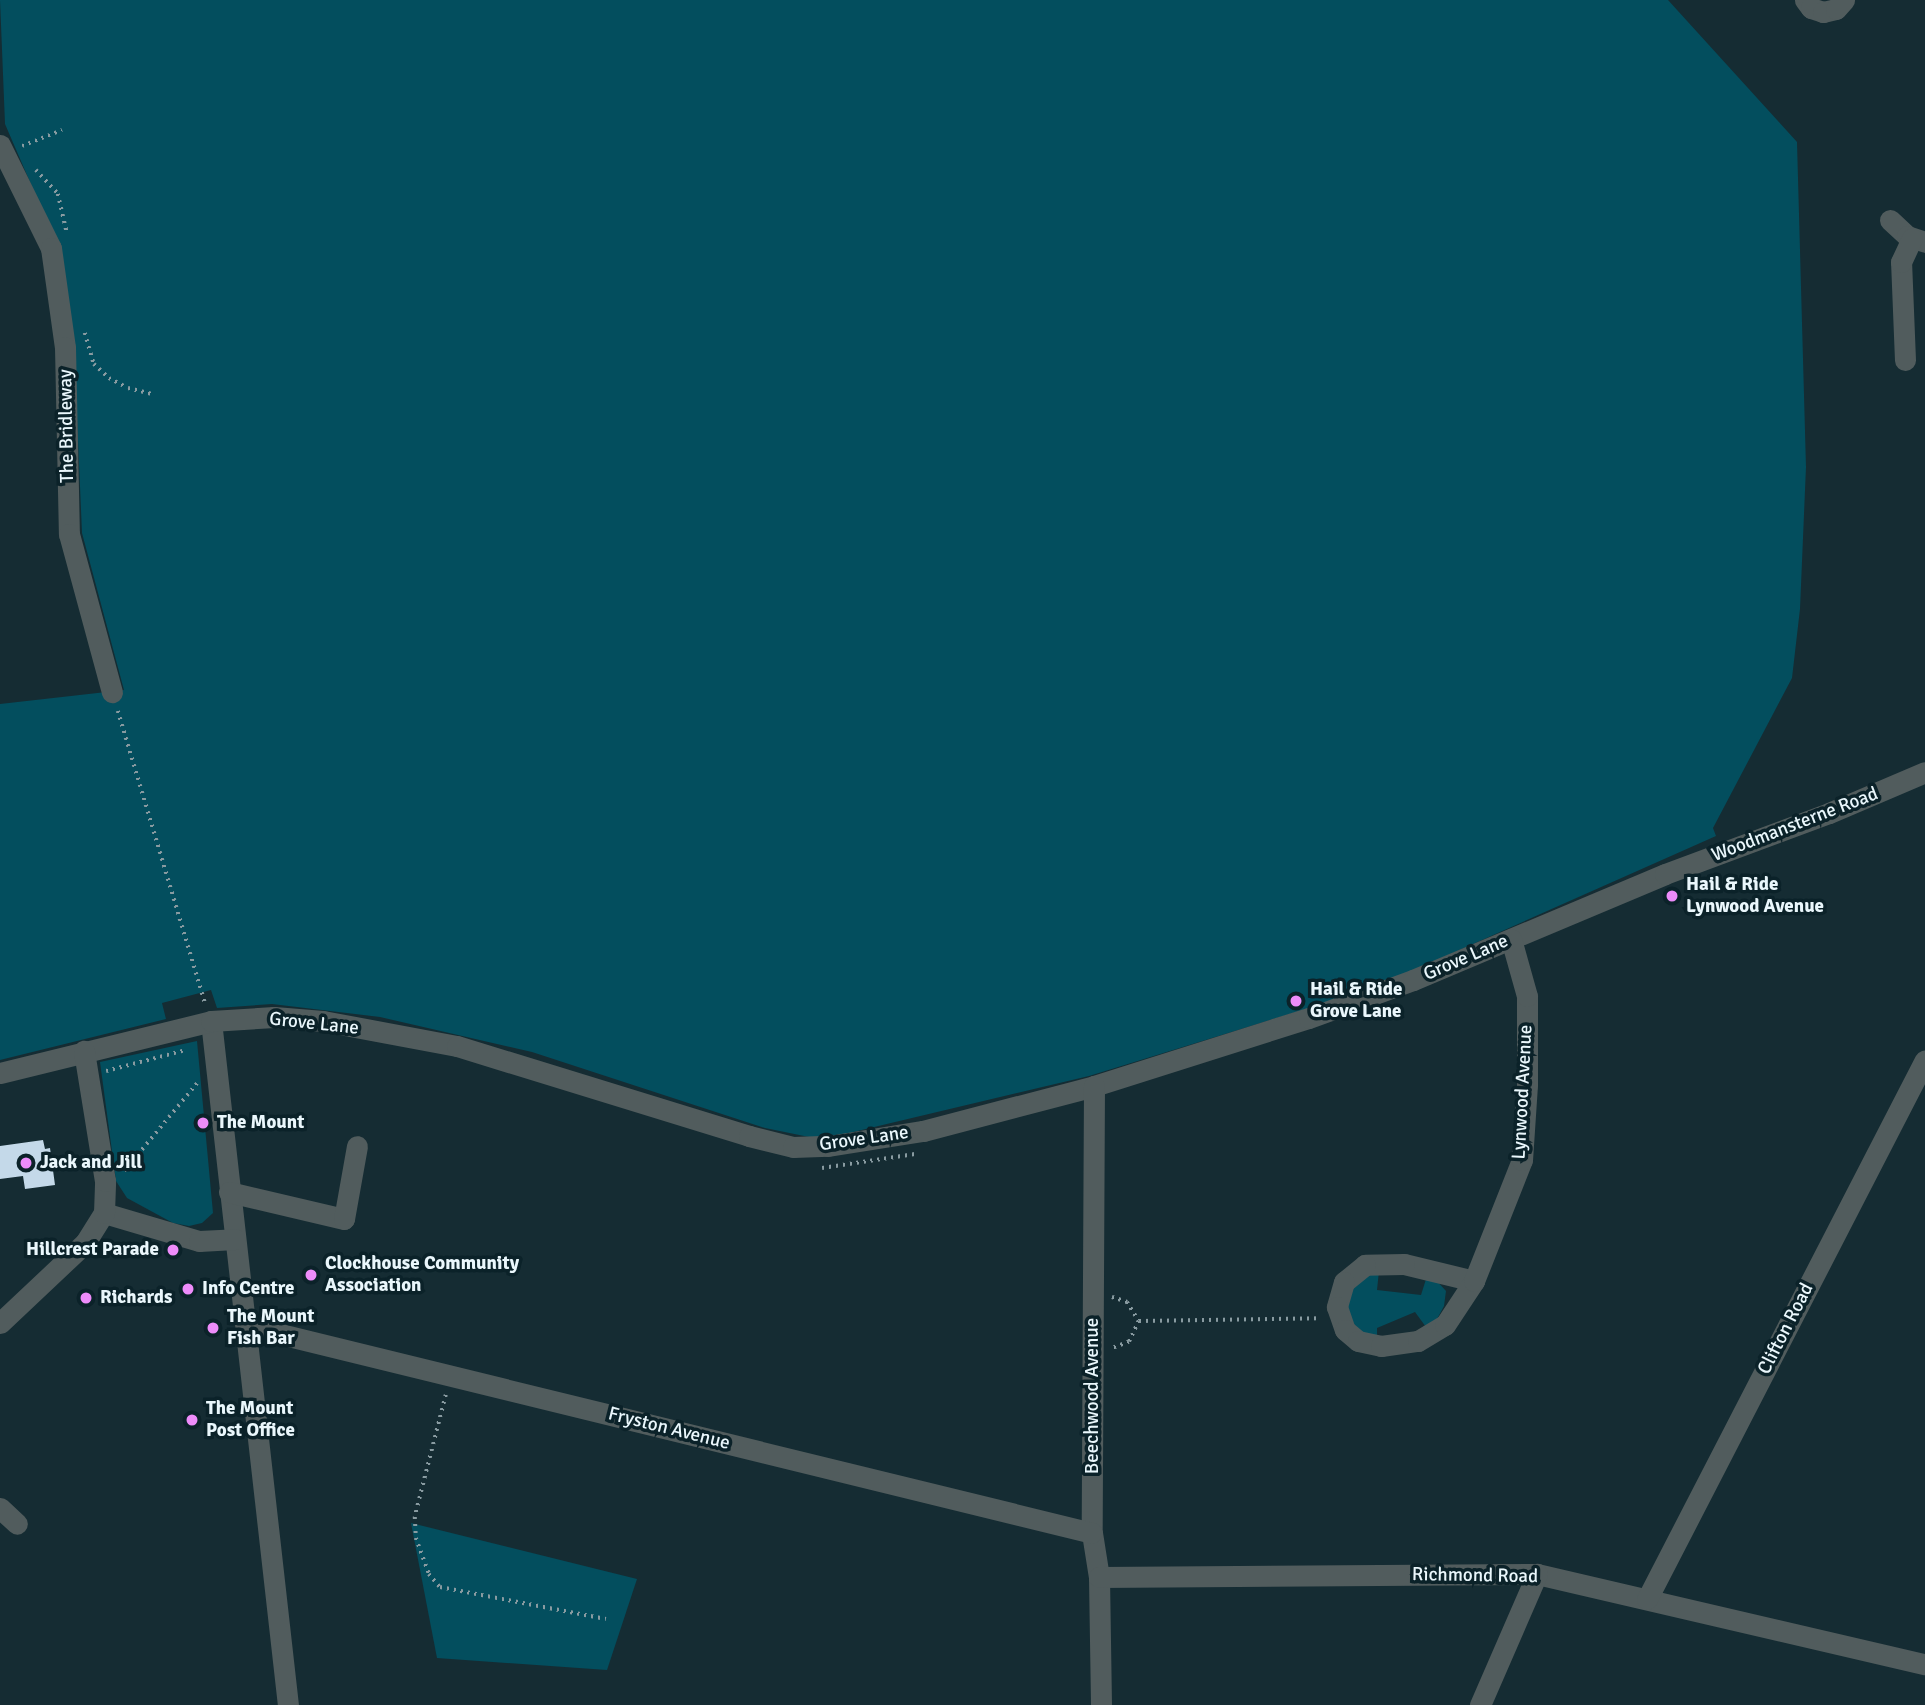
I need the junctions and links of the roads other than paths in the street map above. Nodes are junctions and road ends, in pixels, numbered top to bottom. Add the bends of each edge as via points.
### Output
1 (1805, 0) edge
2 (1844, 0) edge
3 (5, 154) edge
4 (1890, 220) dead end
5 (1919, 240) edge
6 (1905, 360) dead end
7 (112, 692) road end
8 (1925, 772) edge
9 (1665, 874) joint
10 (1511, 939) junction
11 (211, 1021) junction
12 (84, 1051) junction
13 (1925, 1060) edge
14 (0, 1073) edge
15 (1094, 1086) junction
16 (357, 1146) dead end
17 (229, 1192) junction
18 (104, 1213) junction
19 (235, 1239) junction
20 (1474, 1281) junction
21 (0, 1323) edge
22 (245, 1334) junction
23 (0, 1508) edge
24 (17, 1524) dead end
25 (1092, 1533) junction
26 (1537, 1574) junction
27 (1099, 1577) junction
28 (1647, 1599) junction
29 (1925, 1664) edge
30 (288, 1705) edge
31 (1101, 1705) edge
32 (1480, 1705) edge

1 - 2 street via 1823,12 1836,9
3 - 7 street, The Bridleway via 51,248 65,347 69,534
4 - 5 street via 1898,230
5 - 6 street via 1901,262
8 - 9 street, Woodmansterne Road
9 - 10 street, Grove Lane
10 - 15 street, Grove Lane via 1309,1018
10 - 20 street, Lynwood Avenue via 1527,996 1522,1160
11 - 12 street, Grove Lane
11 - 15 street, Grove Lane via 274,1017 323,1021 457,1046 793,1147 923,1131
11 - 17 street
12 - 14 street, Grove Lane
12 - 18 street via 105,1181
13 - 28 street, Clifton Road
15 - 25 street, Beechwood Avenue
16 - 17 street via 344,1219
17 - 19 street
18 - 19 street via 198,1241
18 - 21 street via 85,1243
19 - 22 street
20 - 20 street, Lynwood Avenue via 1445,1325 1418,1341 1381,1346 1359,1341 1345,1330 1336,1307 1344,1282 1365,1265 1404,1264
22 - 25 street, Fryston Avenue via 268,1331
22 - 30 street
23 - 24 street
25 - 27 street, Beechwood Avenue
26 - 27 street, Richmond Road
26 - 28 street, Richmond Road
26 - 32 street
27 - 31 street, Beechwood Avenue
28 - 29 street, Richmond Road

